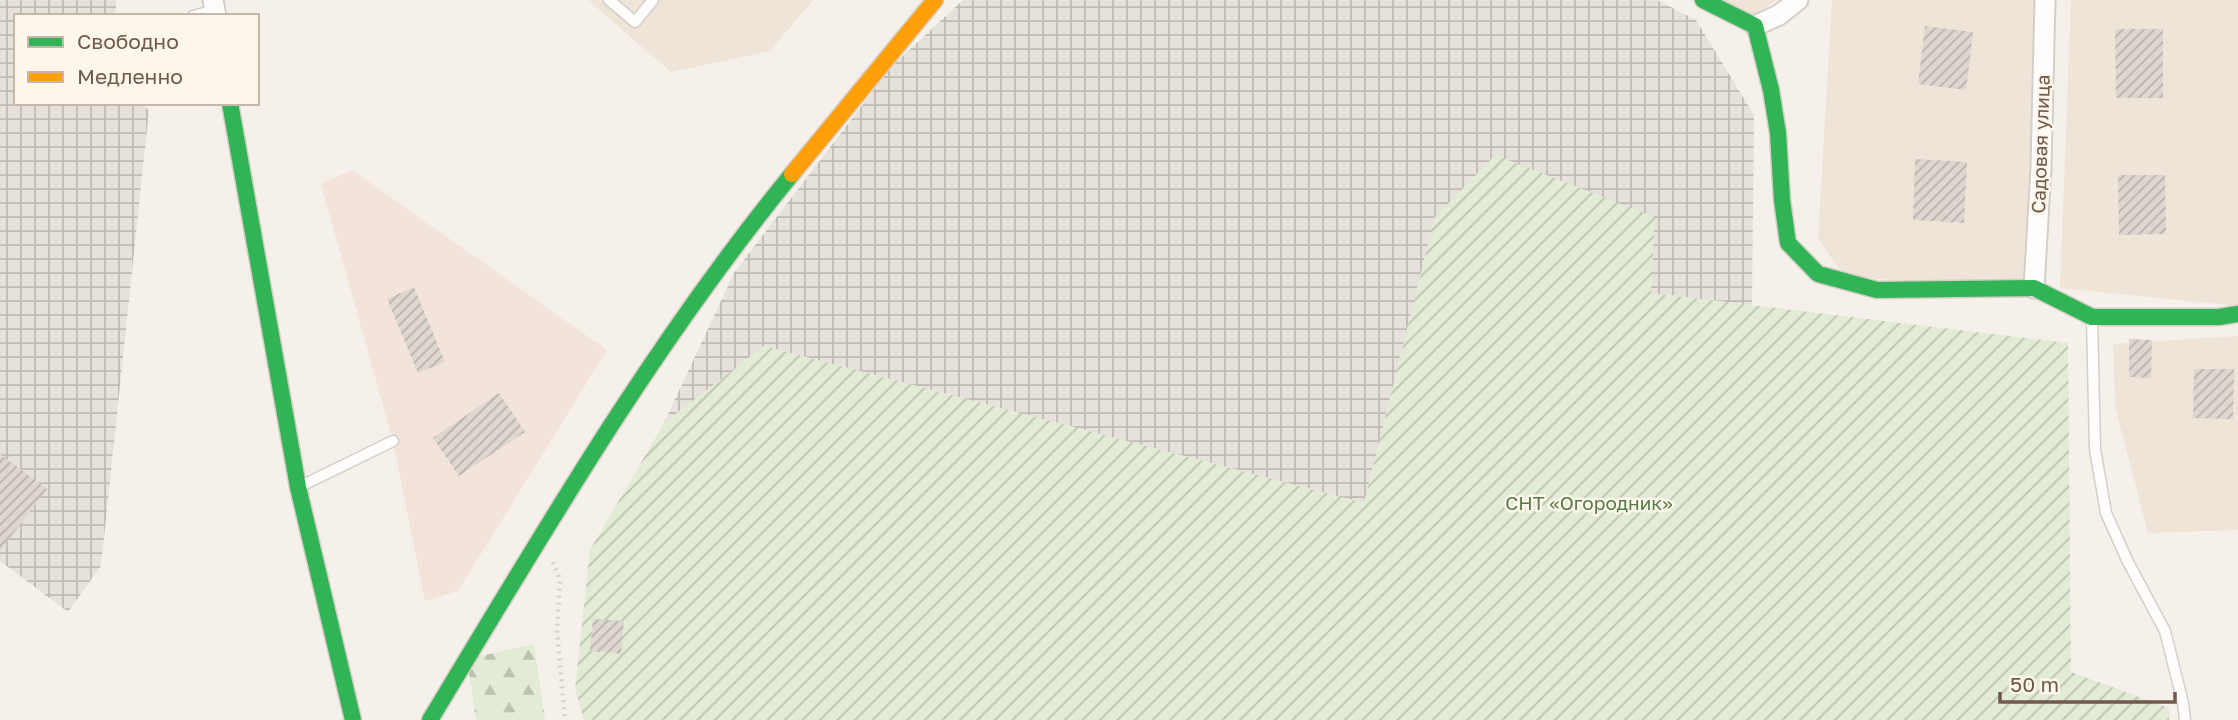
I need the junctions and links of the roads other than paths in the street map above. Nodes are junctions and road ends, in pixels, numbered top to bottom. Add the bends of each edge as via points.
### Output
1 (609, 0) edge
2 (653, 0) edge
3 (935, 0) edge
4 (1703, 0) edge
5 (1798, 0) edge
6 (2045, 0) edge
7 (1755, 26) junction
8 (230, 105) edge
9 (2034, 288) junction
10 (2238, 314) edge
11 (2092, 317) junction
12 (393, 441) dead end
13 (298, 487) junction
14 (353, 720) edge
15 (430, 720) edge
16 (2185, 720) edge

1 - 2 lane via 635,22
3 - 15 street via 748,228 657,354
4 - 7 street
5 - 7 street
6 - 9 street, Садовая улица
7 - 9 street via 1778,133 1788,243 1818,274 1877,290
8 - 13 street
9 - 11 street
10 - 11 street
11 - 16 lane via 2095,449 2106,513 2165,631
12 - 13 lane
13 - 14 street

